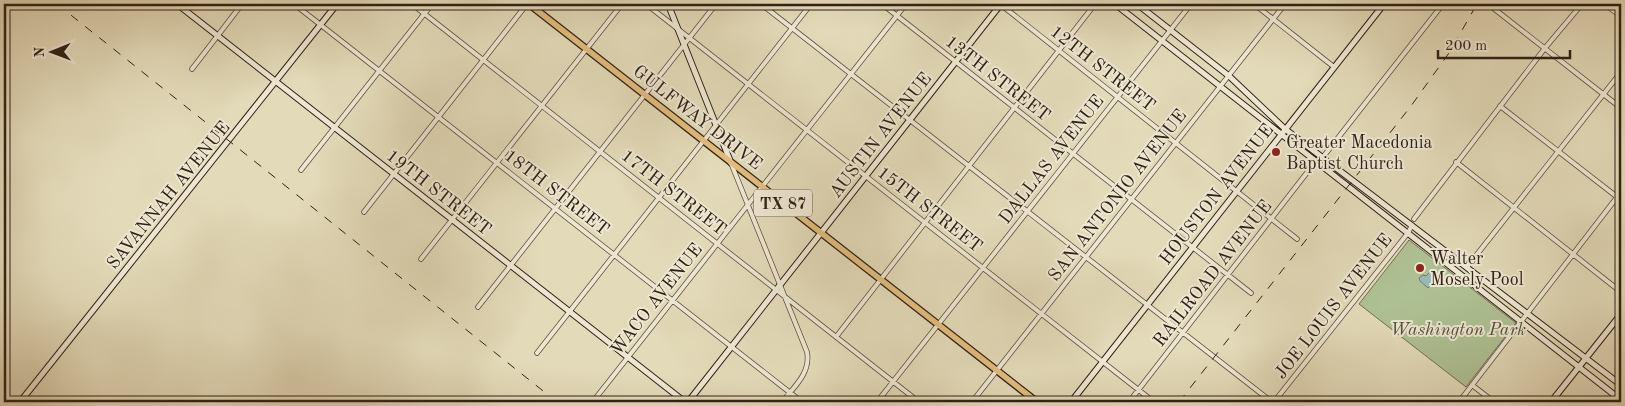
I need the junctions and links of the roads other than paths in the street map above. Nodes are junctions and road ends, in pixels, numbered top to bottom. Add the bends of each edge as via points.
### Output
1 (177, 4) edge
2 (242, 4) edge
3 (294, 4) edge
4 (337, 4) edge
5 (412, 4) edge
6 (432, 4) edge
7 (528, 4) edge
8 (622, 4) edge
9 (646, 4) edge
10 (668, 4) edge
11 (716, 4) edge
12 (761, 4) edge
13 (811, 4) edge
14 (882, 4) edge
15 (906, 4) edge
16 (1000, 4) edge
17 (1095, 4) edge
18 (1115, 4) edge
19 (1137, 4) edge
20 (1191, 4) edge
21 (1254, 4) edge
22 (1284, 4) edge
23 (1372, 4) edge
24 (1384, 4) edge
25 (1443, 4) edge
26 (1488, 4) edge
27 (1582, 4) edge
28 (1604, 4) edge
29 (1379, 10) junction
30 (424, 14) junction
31 (897, 16) junction
32 (1621, 16) edge
33 (1273, 19) junction
34 (321, 25) junction
35 (792, 28) junction
36 (678, 29) junction
37 (1170, 30) junction
38 (218, 36) junction
39 (690, 38) junction
40 (1162, 40) junction
41 (684, 44) junction
42 (1545, 48) junction
43 (586, 49) junction
44 (1059, 50) junction
45 (483, 60) junction
46 (955, 62) junction
47 (1334, 67) junction
48 (192, 68) dead end
49 (379, 71) junction
50 (1621, 72) edge
51 (850, 74) junction
52 (1229, 76) junction
53 (276, 82) junction
54 (749, 84) junction
55 (1220, 86) junction
56 (1604, 94) junction
57 (645, 95) junction
58 (1118, 96) junction
59 (542, 106) junction
60 (1500, 106) junction
61 (1014, 108) junction
62 (1621, 108) edge
63 (438, 116) junction
64 (909, 120) junction
65 (716, 123) junction
66 (335, 128) junction
67 (808, 130) junction
68 (1283, 132) junction
69 (704, 141) junction
70 (1176, 142) junction
71 (600, 151) junction
72 (1558, 151) junction
73 (1072, 154) junction
74 (1323, 157) junction
75 (1316, 161) junction
76 (1456, 162) junction
77 (497, 163) junction
78 (731, 163) junction
79 (968, 166) junction
80 (301, 170) dead end
81 (394, 174) junction
82 (866, 176) junction
83 (762, 187) junction
84 (1237, 190) junction
85 (1621, 192) edge
86 (659, 198) junction
87 (1619, 199) edge
88 (1131, 200) junction
89 (748, 204) junction
90 (1514, 208) junction
91 (555, 209) junction
92 (364, 212) dead end
93 (1026, 212) junction
94 (1272, 218) junction
95 (452, 220) junction
96 (925, 222) junction
97 (1413, 222) junction
98 (821, 233) junction
99 (1408, 233) junction
100 (1297, 239) dead end
101 (717, 244) junction
102 (1192, 248) junction
103 (1573, 254) junction
104 (614, 255) junction
105 (1085, 257) junction
106 (421, 259) dead end
107 (511, 266) junction
108 (1467, 267) junction
109 (983, 268) junction
110 (1228, 275) junction
111 (880, 278) junction
112 (780, 284) junction
113 (776, 290) junction
114 (1621, 292) edge
115 (1251, 293) dead end
116 (786, 299) junction
117 (672, 301) junction
118 (1146, 305) junction
119 (478, 307) dead end
120 (569, 311) junction
121 (1528, 312) junction
122 (1042, 314) junction
123 (1621, 314) edge
124 (1522, 321) junction
125 (938, 325) junction
126 (1183, 332) junction
127 (836, 337) junction
128 (731, 347) junction
129 (536, 353) dead end
130 (628, 357) junction
131 (1586, 358) junction
132 (1103, 361) junction
133 (1579, 367) junction
134 (997, 370) junction
135 (893, 382) junction
136 (1472, 385) junction
137 (1621, 385) edge
138 (1138, 390) junction
139 (790, 393) junction
140 (594, 399) dead end
141 (1621, 400) edge
142 (20, 402) edge
143 (686, 402) edge
144 (782, 402) edge
145 (802, 402) edge
146 (877, 402) edge
147 (919, 402) edge
148 (972, 402) edge
149 (1037, 402) edge
150 (1071, 402) edge
151 (1128, 402) edge
152 (1154, 402) edge
153 (1273, 402) edge
154 (1459, 402) edge
155 (1494, 402) edge
156 (1551, 402) edge

1 - 38 street, 19TH STREET
2 - 38 street
3 - 34 street, 18TH STREET
4 - 34 street, SAVANNAH AVENUE
5 - 30 street, 17TH STREET
6 - 30 street
7 - 43 main road, GULFWAY DRIVE / TX 87
7 - 45 street
8 - 43 street
9 - 36 street, 15TH STREET
10 - 36 street
11 - 39 street
12 - 35 street
13 - 35 street
14 - 31 street, 13TH STREET
15 - 31 street, WACO AVENUE
16 - 44 street, 12TH STREET
16 - 46 street, AUSTIN AVENUE
17 - 44 street
18 - 40 street
19 - 37 street
20 - 37 street, DALLAS AVENUE
21 - 33 street
22 - 33 street, SAN ANTONIO AVENUE
23 - 29 street
24 - 29 street, HOUSTON AVENUE
25 - 74 street
26 - 42 street
27 - 42 street, JOE LOUIS AVENUE
28 - 32 street
29 - 47 street, HOUSTON AVENUE
30 - 45 street, 17TH STREET
30 - 49 street
31 - 46 street, 13TH STREET
31 - 51 street, WACO AVENUE
33 - 47 street
33 - 52 street, SAN ANTONIO AVENUE
34 - 49 street, 18TH STREET
34 - 53 street, SAVANNAH AVENUE
35 - 51 street
35 - 54 street
36 - 39 street, 15TH STREET
36 - 41 street
37 - 40 street, DALLAS AVENUE
37 - 52 street
38 - 48 street
38 - 53 street, 19TH STREET
39 - 41 street
39 - 54 street, 15TH STREET
40 - 55 street
40 - 58 street, DALLAS AVENUE
41 - 57 street
41 - 65 street
42 - 56 street
42 - 60 street, JOE LOUIS AVENUE
43 - 57 main road, GULFWAY DRIVE / TX 87
43 - 59 street
44 - 58 street, 12TH STREET
44 - 61 street
45 - 59 street, 17TH STREET
45 - 63 street
46 - 61 street, 13TH STREET
46 - 64 street, AUSTIN AVENUE
47 - 68 street, HOUSTON AVENUE
49 - 63 street, 18TH STREET
49 - 66 street
50 - 56 street
51 - 64 street
51 - 67 street, WACO AVENUE
52 - 55 street, SAN ANTONIO AVENUE
52 - 68 street
53 - 66 street, 19TH STREET
53 - 142 street, SAVANNAH AVENUE
54 - 65 street
54 - 67 street, 15TH STREET
55 - 68 street
55 - 70 street, SAN ANTONIO AVENUE
56 - 62 street
56 - 72 street
57 - 69 main road, GULFWAY DRIVE / TX 87
57 - 71 street
58 - 70 street, 12TH STREET
58 - 73 street, DALLAS AVENUE
59 - 71 street, 17TH STREET
59 - 77 street
60 - 72 street
60 - 76 street, JOE LOUIS AVENUE
61 - 73 street, 13TH STREET
61 - 79 street
63 - 77 street, 18TH STREET
63 - 81 street
64 - 79 street
64 - 82 street, AUSTIN AVENUE
65 - 69 street
65 - 78 street
66 - 80 street
66 - 81 street, 19TH STREET
67 - 82 street, 15TH STREET
67 - 83 street, WACO AVENUE
68 - 74 street
68 - 75 street
68 - 84 street, HOUSTON AVENUE
69 - 78 main road, GULFWAY DRIVE / TX 87
69 - 86 street
70 - 84 street, 12TH STREET
70 - 88 street, SAN ANTONIO AVENUE
71 - 86 street, 17TH STREET
71 - 91 street
72 - 87 street
72 - 90 street
73 - 88 street, 13TH STREET
73 - 93 street, DALLAS AVENUE
74 - 97 street
75 - 94 street, RAILROAD AVENUE
75 - 99 street
76 - 90 street
76 - 97 street, JOE LOUIS AVENUE
77 - 91 street, 18TH STREET
77 - 95 street
78 - 83 main road, GULFWAY DRIVE / TX 87
78 - 89 street
79 - 93 street
79 - 96 street
81 - 92 street
81 - 95 street, 19TH STREET
82 - 96 street, 15TH STREET
82 - 98 street, AUSTIN AVENUE
83 - 89 street, WACO AVENUE
83 - 98 main road, GULFWAY DRIVE / TX 87
84 - 94 street, 12TH STREET
84 - 102 street, HOUSTON AVENUE
85 - 87 street
86 - 101 street, 17TH STREET
86 - 104 street
87 - 103 street
88 - 102 street, 13TH STREET
88 - 105 street, SAN ANTONIO AVENUE
89 - 101 street, WACO AVENUE
89 - 112 street
90 - 103 street
90 - 108 street
91 - 104 street, 18TH STREET
91 - 107 street
93 - 105 street
93 - 109 street, DALLAS AVENUE
94 - 100 street, 12TH STREET
94 - 110 street, RAILROAD AVENUE
95 - 106 street
95 - 107 street, 19TH STREET
96 - 109 street, 15TH STREET
96 - 111 street
97 - 99 street, JOE LOUIS AVENUE
97 - 108 street
98 - 111 main road, GULFWAY DRIVE / TX 87
98 - 112 street, AUSTIN AVENUE
99 - 124 street
99 - 153 street, JOE LOUIS AVENUE
101 - 113 street, 17TH STREET
101 - 117 street, WACO AVENUE
102 - 110 street, 13TH STREET
102 - 118 street, HOUSTON AVENUE
103 - 114 street
103 - 121 street
104 - 117 street, 18TH STREET
104 - 120 street
105 - 118 street
105 - 122 street, SAN ANTONIO AVENUE
107 - 119 street
107 - 120 street, 19TH STREET
108 - 121 street
109 - 122 street, 15TH STREET
109 - 125 street, DALLAS AVENUE
110 - 115 street, 13TH STREET
110 - 126 street, RAILROAD AVENUE
111 - 125 main road, GULFWAY DRIVE / TX 87
111 - 127 street
112 - 113 street, AUSTIN AVENUE
112 - 116 street
113 - 116 street, 17TH STREET
113 - 128 street, AUSTIN AVENUE
116 - 127 street, 17TH STREET
116 - 139 street via 808,359 806,372
117 - 128 street, 18TH STREET
117 - 130 street, WACO AVENUE
118 - 126 street
118 - 132 street, HOUSTON AVENUE
120 - 129 street
120 - 130 street, 19TH STREET
121 - 124 street
121 - 131 street
122 - 132 street, 15TH STREET
122 - 134 street, SAN ANTONIO AVENUE
123 - 131 street
124 - 133 street
124 - 136 street
125 - 134 main road, GULFWAY DRIVE / TX 87
125 - 135 street, DALLAS AVENUE
126 - 138 street, RAILROAD AVENUE
126 - 153 street
127 - 135 street, 17TH STREET
128 - 139 street, 18TH STREET
128 - 143 street, AUSTIN AVENUE
130 - 140 street, WACO AVENUE
130 - 143 street, 19TH STREET
131 - 133 street
131 - 137 street
132 - 138 street, 15TH STREET
132 - 150 street, HOUSTON AVENUE
133 - 141 street
133 - 156 street
134 - 148 street, SAN ANTONIO AVENUE
134 - 149 main road, GULFWAY DRIVE / TX 87
135 - 146 street, DALLAS AVENUE
135 - 147 street, 17TH STREET
136 - 154 street
136 - 155 street
138 - 151 street, RAILROAD AVENUE
138 - 152 street, 15TH STREET
139 - 144 street
139 - 145 street, 18TH STREET

